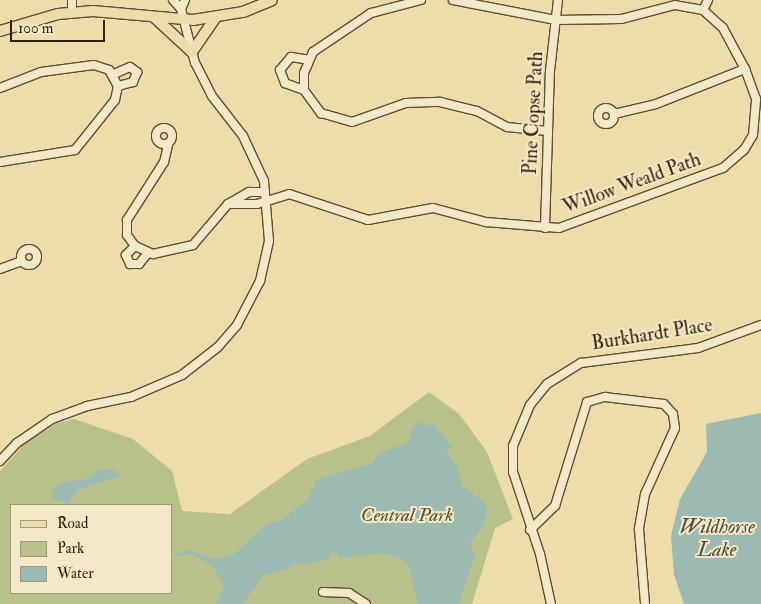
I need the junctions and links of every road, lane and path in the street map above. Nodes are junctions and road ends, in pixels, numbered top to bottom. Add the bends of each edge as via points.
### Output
1 (72, 0) edge
2 (173, 0) edge
3 (185, 0) edge
4 (272, 0) edge
5 (421, 0) edge
6 (453, 0) edge
7 (558, 0) edge
8 (708, 0) edge
9 (690, 3) edge
10 (703, 10) junction
11 (72, 12) junction
12 (182, 14) junction
13 (154, 17) junction
14 (216, 17) junction
15 (556, 20) junction
16 (0, 31) edge
17 (192, 52) junction
18 (309, 60) junction
19 (745, 69) junction
20 (114, 74) junction
21 (118, 86) junction
22 (0, 88) edge
23 (304, 90) junction
24 (614, 114) dead end
25 (548, 130) junction
26 (168, 145) dead end
27 (0, 162) edge
28 (266, 195) junction
29 (228, 204) junction
30 (545, 228) junction
31 (135, 246) junction
32 (147, 254) junction
33 (22, 260) dead end
34 (0, 268) edge
35 (761, 325) edge
36 (0, 461) edge
37 (530, 530) junction
38 (323, 592) dead end
39 (366, 604) edge
40 (551, 604) edge
41 (645, 604) edge

1 - 11 street
2 - 12 street
3 - 12 street
4 - 14 main road
5 - 18 street via 372,13 320,45
6 - 15 street
7 - 15 street, Pine Copse Path
8 - 10 street
9 - 10 street
9 - 15 street via 605,21
10 - 19 street, Willow Weald Path via 723,28
11 - 13 main road
11 - 16 main road
12 - 13 main road
12 - 14 main road
12 - 17 street
13 - 17 main road
14 - 17 main road
15 - 25 street, Pine Copse Path
17 - 28 street via 212,96 252,152
18 - 23 street via 304,73
18 - 23 street via 291,57 280,70 285,83
19 - 24 street via 656,104
19 - 30 street, Willow Weald Path via 758,117 744,150 723,168 575,225
20 - 21 street
20 - 21 street via 130,67 137,72 133,82
20 - 22 street via 94,65 56,68
21 - 27 street via 115,100 75,150
23 - 25 street via 321,113 341,122 422,101 459,104 520,131
25 - 30 street, Pine Copse Path
26 - 31 street via 164,162 127,220 127,235
28 - 29 street via 249,192
28 - 29 street via 257,204
28 - 30 street, Willow Weald Path via 302,196 368,220 433,208 486,222
28 - 36 street via 268,241 260,280 244,314 218,348 163,384 131,397 70,411 36,429
29 - 32 street via 193,244
31 - 32 street
31 - 32 street via 126,256 130,264 139,264
33 - 34 street
35 - 37 street, Burkhardt Place via 698,348 595,359 547,384 530,405 513,446 518,497
37 - 40 street, Burkhardt Place
37 - 41 street via 555,506 586,402 605,397 664,404 673,414 674,428 645,494 639,529
38 - 39 street via 349,593

